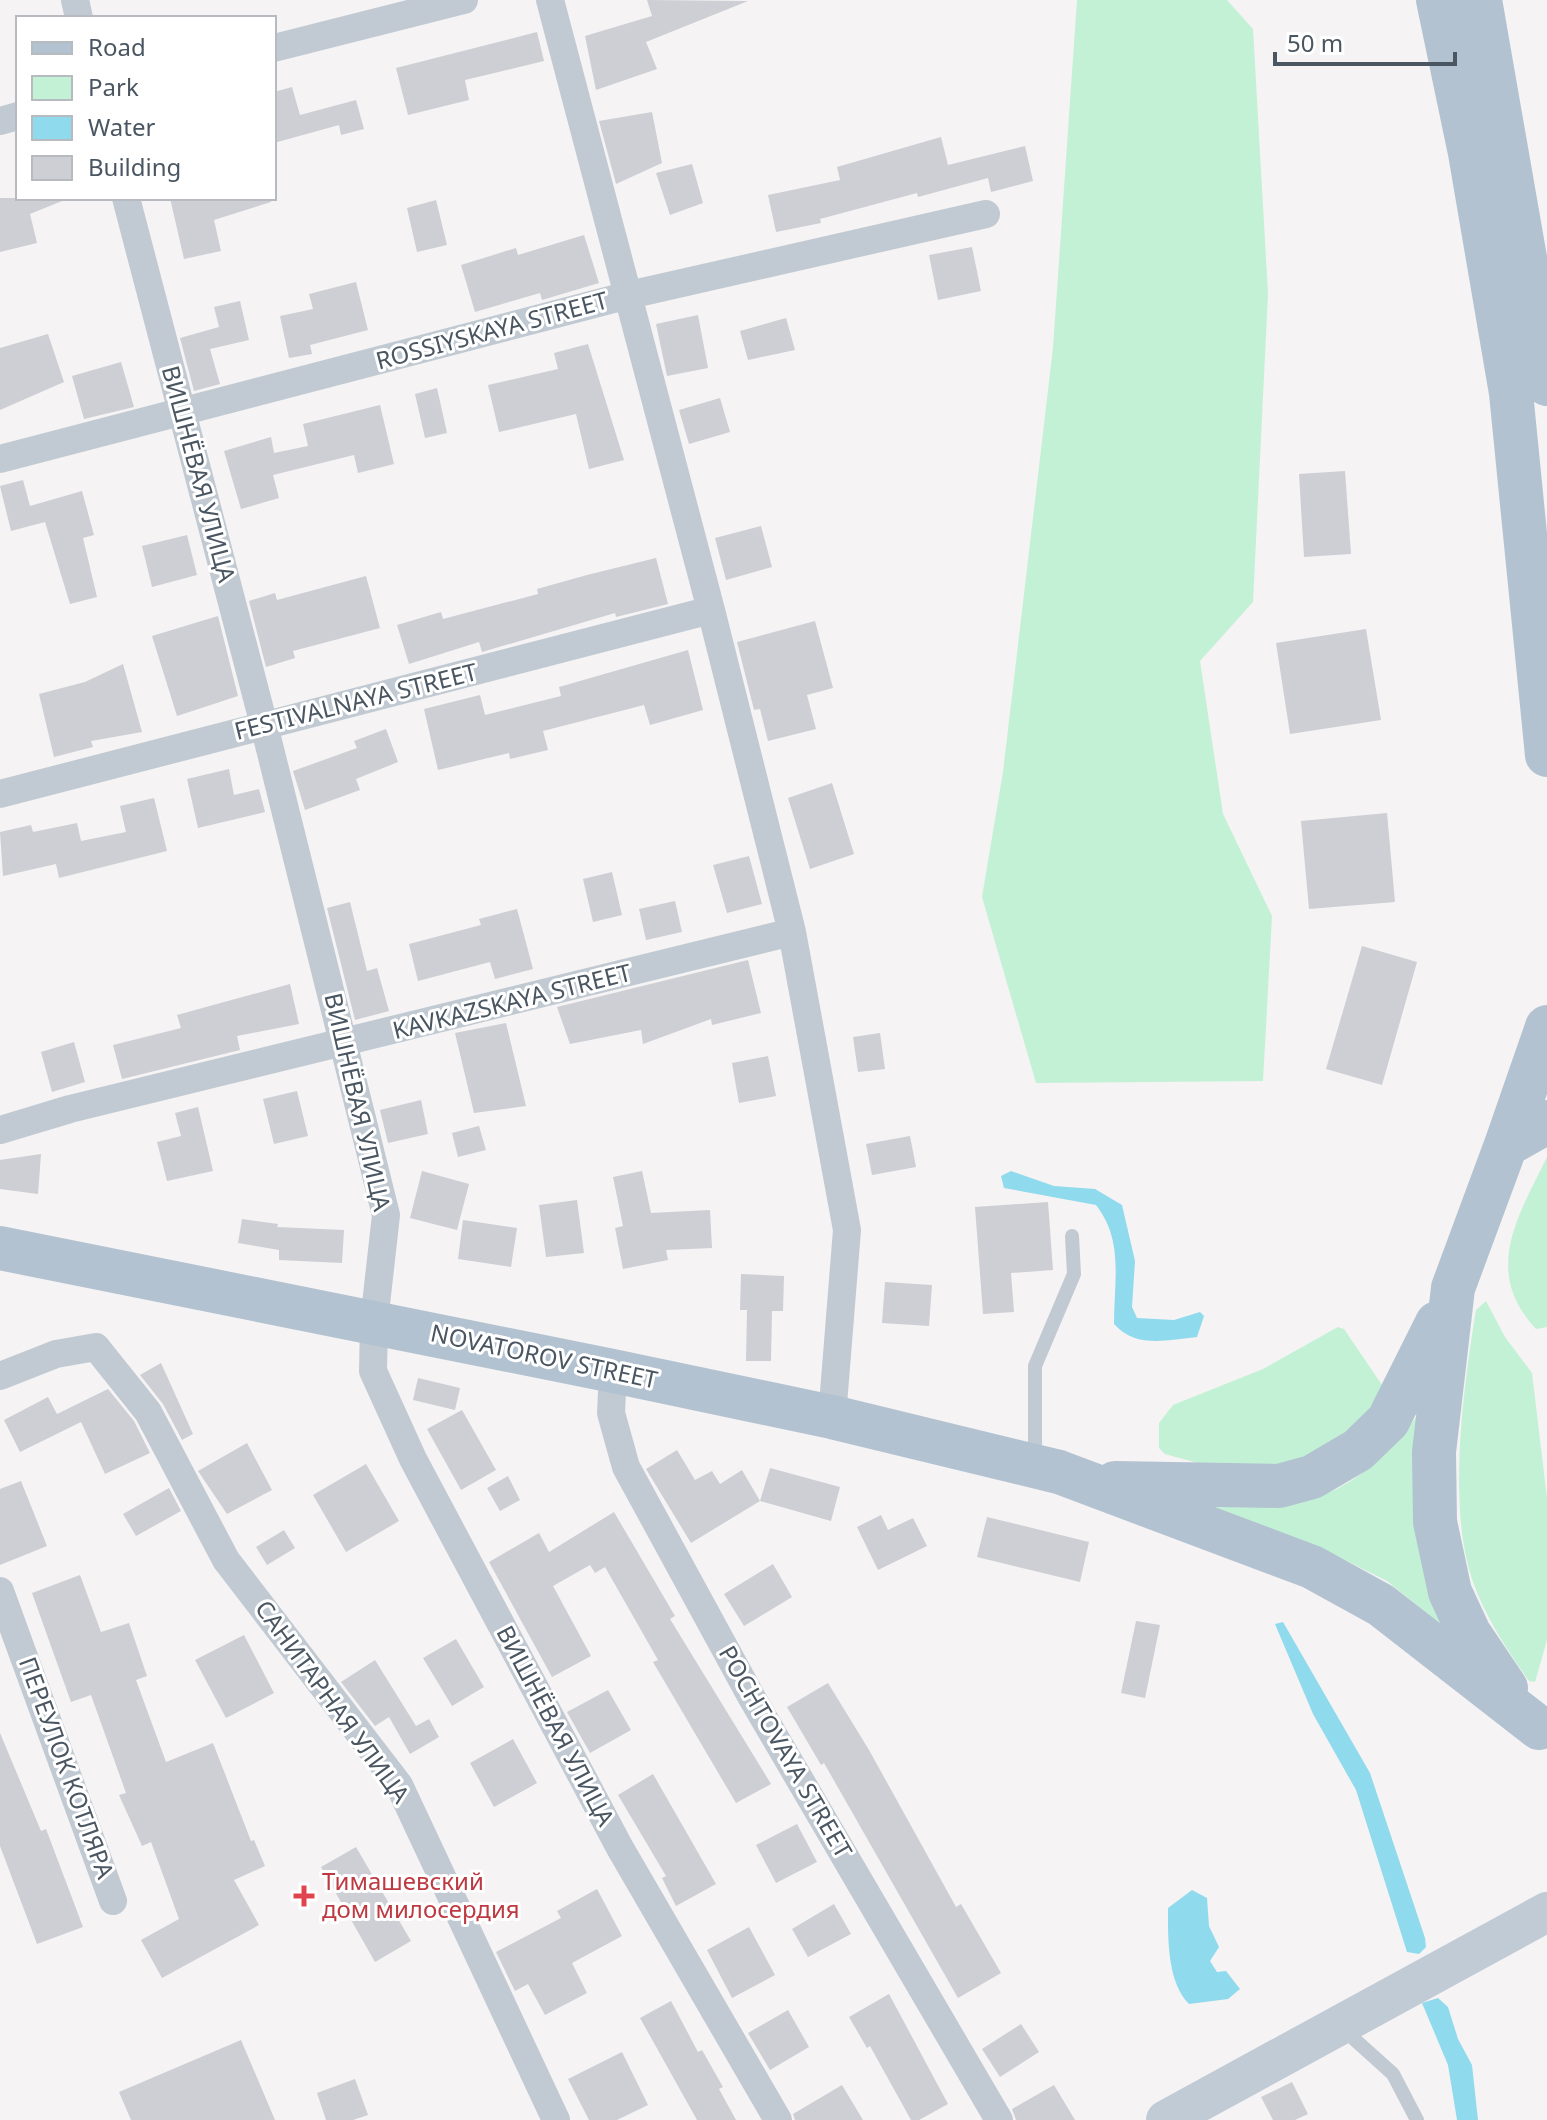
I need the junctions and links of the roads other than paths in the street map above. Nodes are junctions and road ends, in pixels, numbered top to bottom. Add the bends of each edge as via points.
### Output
1 (464, 0) edge
2 (550, 0) edge
3 (1438, 0) edge
4 (1480, 0) edge
5 (276, 47) edge
6 (127, 200) edge
7 (986, 214) dead end
8 (629, 295) junction
9 (1547, 384) edge
10 (181, 412) junction
11 (0, 459) edge
12 (711, 610) junction
13 (264, 725) junction
14 (1547, 755) edge
15 (0, 794) edge
16 (792, 932) junction
17 (1547, 1027) edge
18 (345, 1044) junction
19 (1547, 1122) edge
20 (0, 1130) edge
21 (1506, 1145) junction
22 (1072, 1236) dead end
23 (0, 1248) edge
24 (1453, 1288) junction
25 (374, 1322) junction
26 (613, 1371) junction
27 (0, 1376) edge
28 (832, 1417) junction
29 (1035, 1465) junction
30 (1083, 1482) junction
31 (0, 1591) edge
32 (1543, 1732) edge
33 (113, 1901) dead end
34 (1547, 1912) edge
35 (1338, 2025) junction
36 (556, 2120) edge
37 (778, 2120) edge
38 (999, 2120) edge
39 (1166, 2120) edge
40 (1417, 2120) edge

1 - 5 street
2 - 8 street
3 - 14 main road via 1511,393
4 - 9 main road
6 - 10 street, ВИШНЁВАЯ УЛИЦА
7 - 8 street, ROSSIYSKAYA STREET
8 - 10 street, ROSSIYSKAYA STREET
8 - 12 street
10 - 11 street, ROSSIYSKAYA STREET
10 - 13 street, ВИШНЁВАЯ УЛИЦА
12 - 13 street, FESTIVALNAYA STREET
12 - 16 street
13 - 15 street, FESTIVALNAYA STREET
13 - 18 street, ВИШНЁВАЯ УЛИЦА
16 - 18 street, KAVKAZSKAYA STREET
16 - 28 street via 847,1230
17 - 21 main road
18 - 20 street, KAVKAZSKAYA STREET
18 - 25 street, ВИШНЁВАЯ УЛИЦА via 386,1215
19 - 21 main road
21 - 24 main road
22 - 29 lane via 1074,1274 1035,1366
23 - 25 main road, NOVATOROV STREET
24 - 30 main road via 1388,1421 1358,1450 1312,1477 1279,1486
24 - 32 main road via 1434,1452 1435,1522 1450,1592 1469,1633
25 - 26 main road, NOVATOROV STREET
25 - 37 street, ВИШНЁВАЯ УЛИЦА via 373,1371 413,1459 620,1848
26 - 28 main road, NOVATOROV STREET
26 - 38 street, POCHTOVAYA STREET via 611,1413 626,1467 752,1698
27 - 36 street, САНИТАРНАЯ УЛИЦА via 56,1354 96,1347 148,1412 226,1560 399,1785
28 - 29 main road, NOVATOROV STREET
29 - 30 main road, NOVATOROV STREET
30 - 32 main road, NOVATOROV STREET via 1312,1567 1381,1605
31 - 33 street, ПЕРЕУЛОК КОТЛЯРА
34 - 35 street
35 - 39 street
35 - 40 lane via 1393,2074

